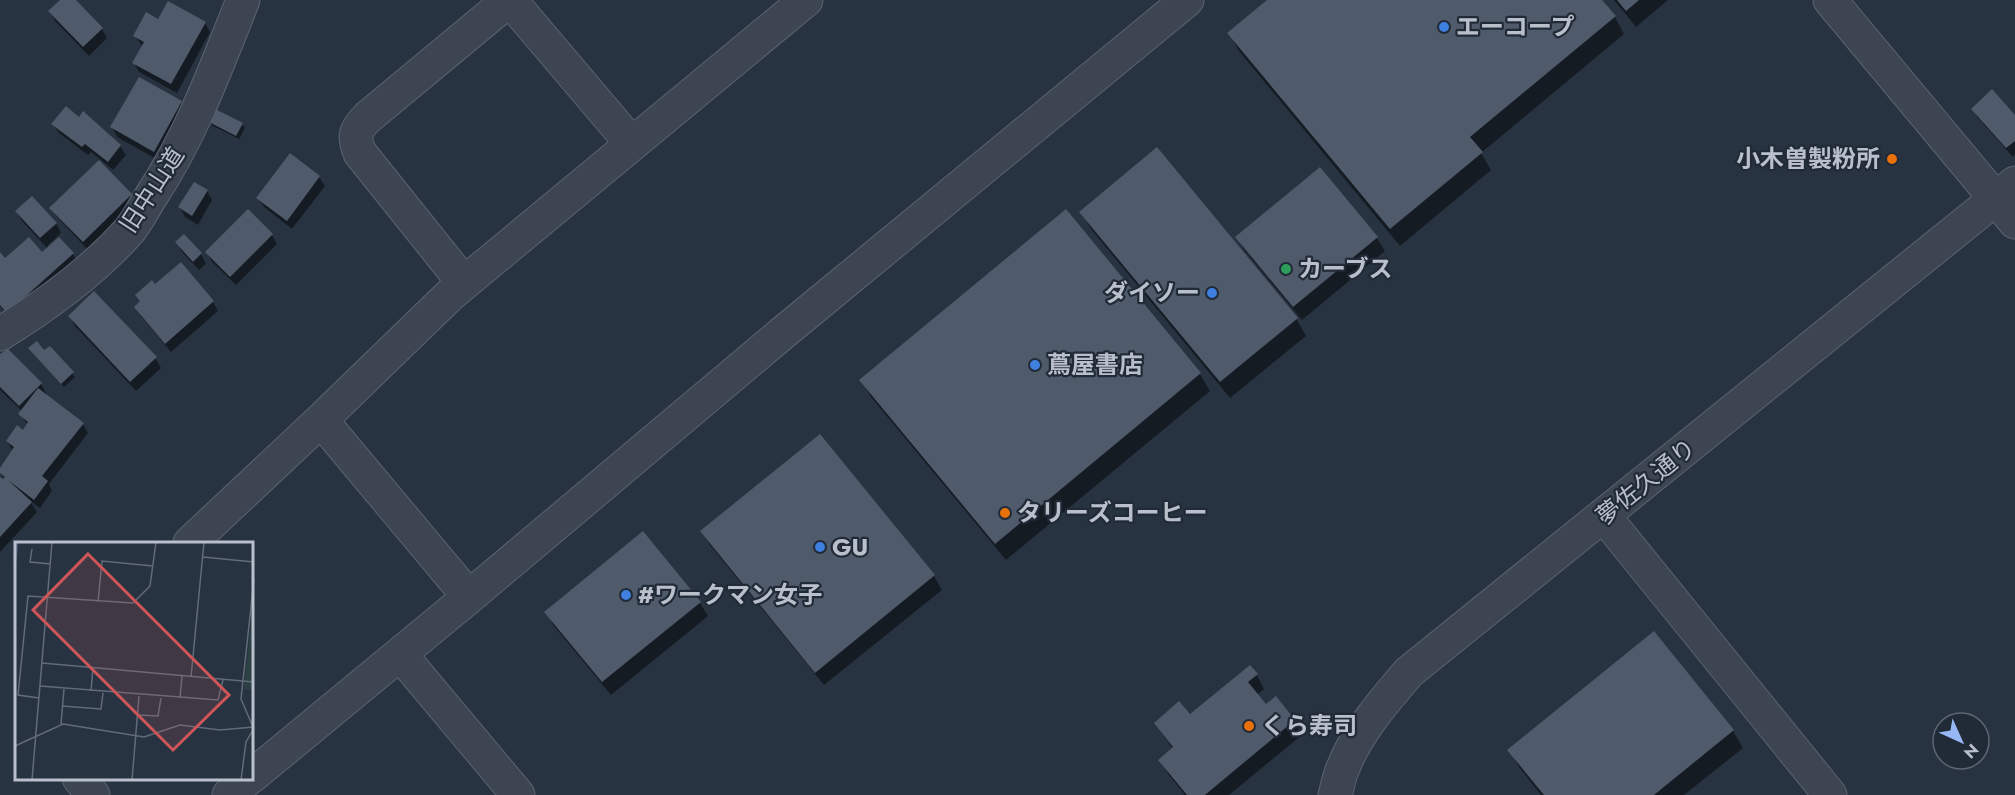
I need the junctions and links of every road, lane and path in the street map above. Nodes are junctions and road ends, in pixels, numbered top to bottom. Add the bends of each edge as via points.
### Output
1 (243, 0) edge
2 (510, 0) edge
3 (806, 0) edge
4 (1830, 0) edge
5 (1171, 5) edge
6 (632, 144) junction
7 (2009, 201) edge
8 (464, 283) junction
9 (0, 334) edge
10 (321, 420) junction
11 (1604, 516) junction
12 (191, 542) edge
13 (469, 597) junction
14 (400, 654) junction
15 (254, 775) edge
16 (81, 780) edge
17 (247, 780) edge
18 (93, 795) edge
19 (229, 795) edge
20 (518, 795) edge
21 (1335, 795) edge
22 (1830, 795) edge

1 - 9 street, 旧中山道 via 185,139 129,231 70,287
2 - 6 street
2 - 8 street via 368,117 359,126 355,140 360,153
3 - 6 street
4 - 7 street
5 - 13 street
6 - 8 street
7 - 11 street, 夢佐久通り
8 - 10 street
10 - 12 street
10 - 13 street
11 - 21 street, 夢佐久通り via 1409,672 1357,740 1342,768
11 - 22 street
13 - 14 street
14 - 15 street
14 - 20 street
16 - 18 street
17 - 19 street

